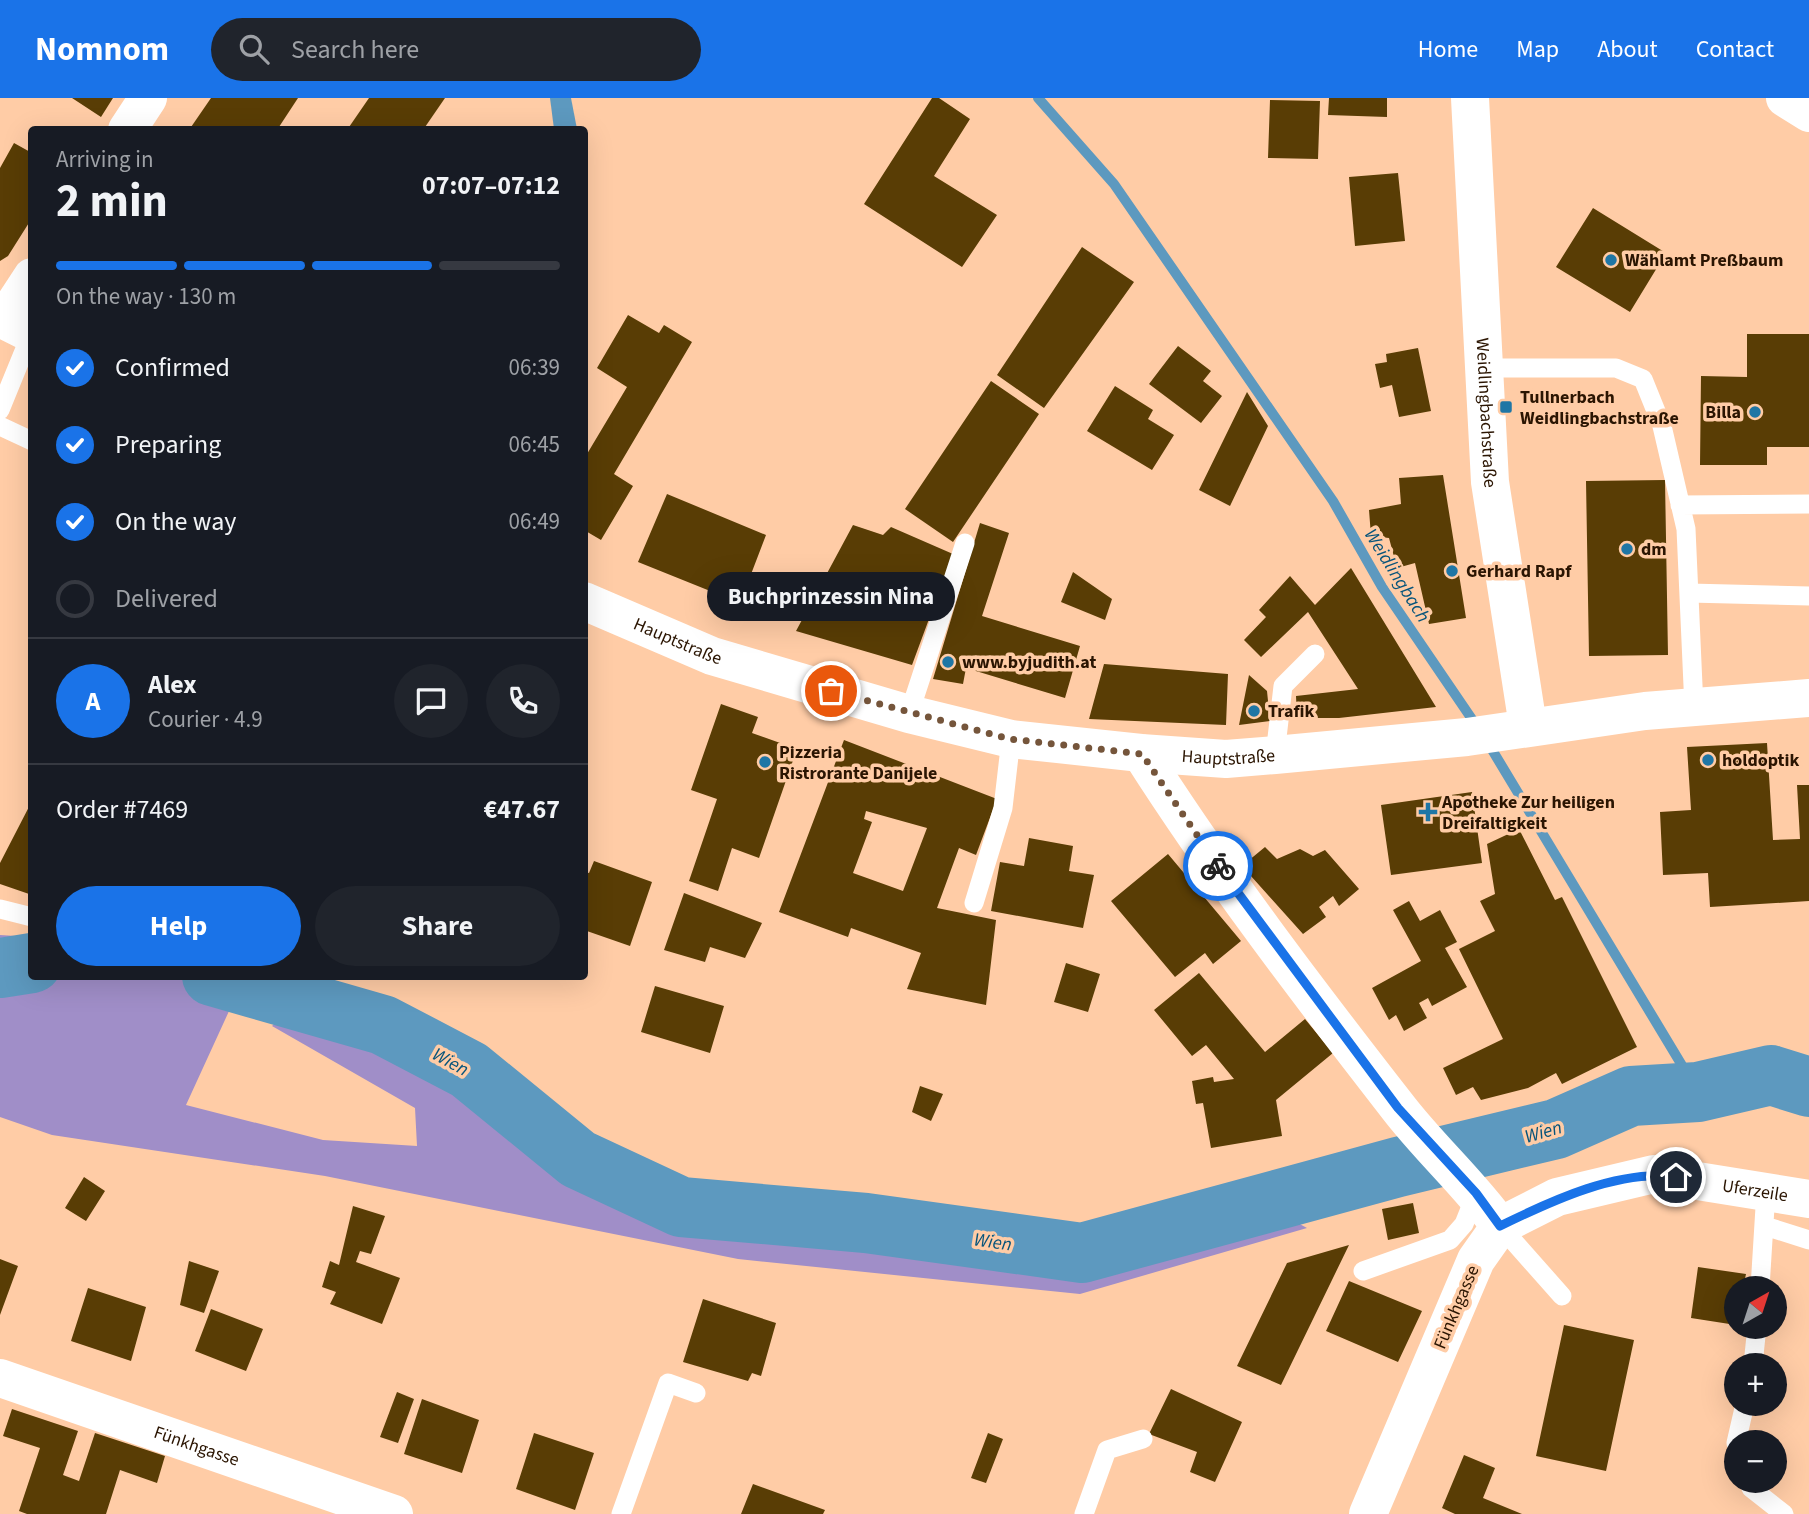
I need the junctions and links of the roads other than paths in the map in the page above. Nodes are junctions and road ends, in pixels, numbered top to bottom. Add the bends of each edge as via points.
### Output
1 (148, 98) edge
2 (1470, 98) edge
3 (1785, 98) edge
4 (1809, 113) edge
5 (130, 126) edge
6 (28, 290) edge
7 (17, 326) edge
8 (1482, 368) junction
9 (4, 383) edge
10 (0, 410) edge
11 (0, 426) edge
12 (28, 439) edge
13 (1809, 504) edge
14 (1680, 505) junction
15 (965, 543) dead end
16 (1689, 593) junction
17 (1809, 596) edge
18 (588, 603) edge
19 (1315, 653) dead end
20 (1809, 698) edge
21 (1694, 708) junction
22 (909, 714) junction
23 (1497, 732) junction
24 (1010, 739) junction
25 (1142, 754) junction
26 (1275, 755) junction
27 (974, 903) dead end
28 (0, 909) edge
29 (28, 916) edge
30 (1476, 1193) junction
31 (1809, 1199) edge
32 (1766, 1209) junction
33 (1500, 1226) junction
34 (1809, 1240) edge
35 (1363, 1271) dead end
36 (1761, 1276) edge
37 (1562, 1296) dead end
38 (0, 1378) edge
39 (696, 1393) dead end
40 (1143, 1439) dead end
41 (1757, 1493) edge
42 (394, 1514) edge
43 (621, 1514) edge
44 (1084, 1514) edge
45 (1368, 1514) edge
46 (1784, 1514) edge

1 - 5 main road
2 - 8 main road, Weidlingbachstraße
3 - 4 main road
6 - 7 main road
7 - 9 lane
8 - 14 lane via 1615,368 1643,379 1662,426
8 - 23 main road, Weidlingbachstraße
9 - 10 lane
11 - 12 lane
13 - 14 lane
14 - 16 lane via 1686,529
15 - 22 lane
16 - 17 lane
16 - 21 lane
18 - 22 main road, Hauptstraße via 712,656
19 - 26 lane via 1283,685
20 - 21 main road, Hauptstraße
21 - 23 main road, Hauptstraße
22 - 24 main road, Hauptstraße
23 - 26 main road, Hauptstraße
24 - 25 main road, Hauptstraße
24 - 27 lane via 1003,808
25 - 26 main road, Hauptstraße via 1226,759
25 - 30 main road via 1184,821 1398,1108
28 - 29 lane
30 - 33 main road
30 - 35 lane via 1464,1224 1450,1240
31 - 32 main road, Uferzeile
32 - 33 main road, Uferzeile via 1654,1174 1558,1197
32 - 34 lane
32 - 36 lane
33 - 37 lane
33 - 45 main road, Fünkhgasse via 1476,1260
38 - 42 main road, Fünkhgasse
39 - 43 lane via 668,1383
40 - 44 lane via 1107,1450
41 - 46 lane

